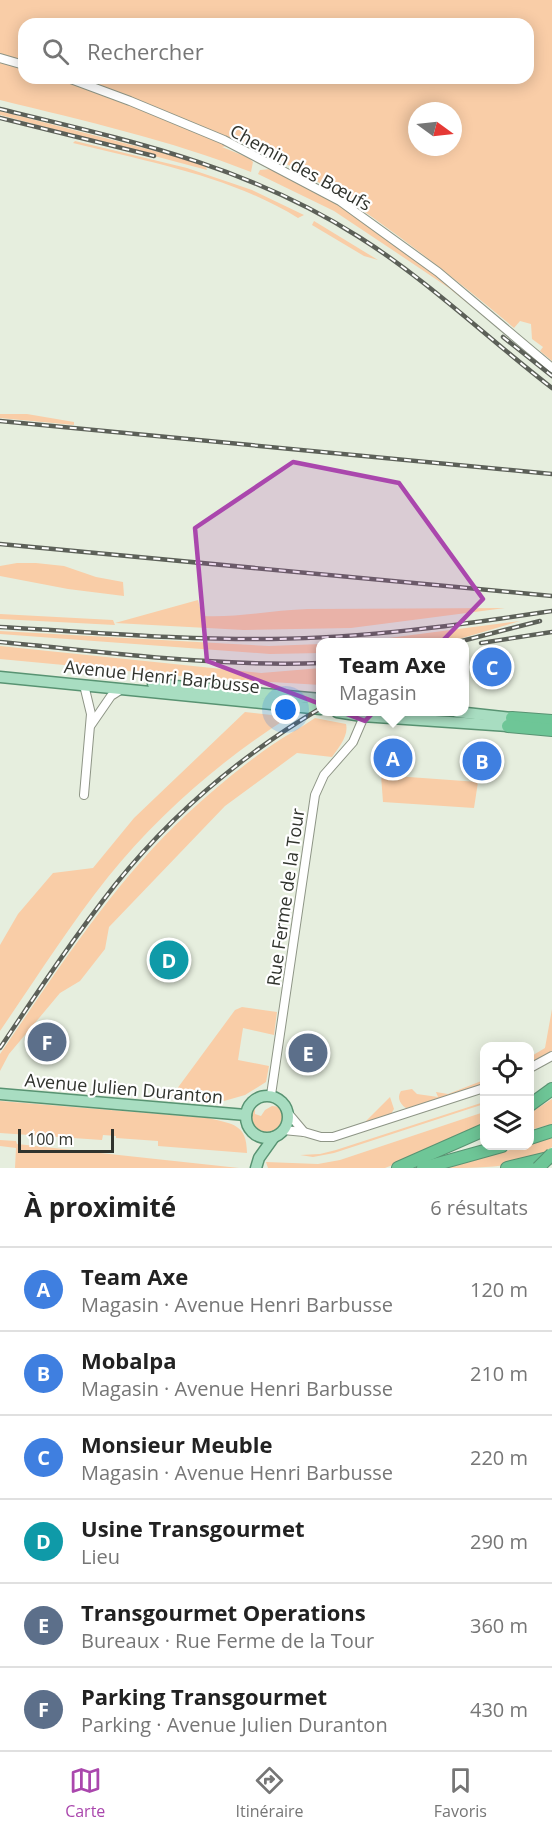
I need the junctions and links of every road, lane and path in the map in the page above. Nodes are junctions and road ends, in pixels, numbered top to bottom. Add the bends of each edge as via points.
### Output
1 (0, 58) edge
2 (18, 63) edge
3 (84, 84) edge
4 (552, 368) edge
5 (0, 670) edge
6 (0, 677) edge
7 (84, 685) junction
8 (123, 688) junction
9 (316, 699) edge
10 (316, 708) edge
11 (469, 713) edge
12 (364, 716) edge
13 (401, 716) edge
14 (552, 721) edge
15 (510, 722) junction
16 (91, 727) junction
17 (552, 730) edge
18 (84, 795) dead end
19 (552, 1056) edge
20 (534, 1066) edge
21 (480, 1089) edge
22 (552, 1089) edge
23 (0, 1094) edge
24 (271, 1095) junction
25 (534, 1102) edge
26 (288, 1113) junction
27 (246, 1115) junction
28 (552, 1131) edge
29 (304, 1132) junction
30 (480, 1132) edge
31 (255, 1134) junction
32 (279, 1134) junction
33 (534, 1137) edge
34 (488, 1150) edge
35 (552, 1155) edge
36 (257, 1163) edge
37 (398, 1168) edge
38 (423, 1168) edge
39 (507, 1168) edge
40 (538, 1168) edge

1 - 2 street
3 - 4 street, Chemin des Bœufs via 224,140 340,201 438,272
5 - 9 main road, Avenue Henri Barbusse
6 - 7 main road, Avenue Henri Barbusse
7 - 8 main road, Avenue Henri Barbusse
7 - 16 street
8 - 10 main road, Avenue Henri Barbusse
8 - 16 street via 111,696
11 - 15 main road
12 - 24 street, Rue Ferme de la Tour via 353,742 324,776 315,795
13 - 15 main road
14 - 15 highway
15 - 17 highway
16 - 18 street
19 - 20 street
21 - 29 street via 333,1137
22 - 25 highway
23 - 27 main road, Avenue Julien Duranton
24 - 26 main road via 282,1101
24 - 27 main road via 254,1100
26 - 29 street
26 - 32 main road via 288,1121
27 - 31 main road
28 - 33 highway
29 - 32 street
30 - 37 highway
31 - 32 main road via 264,1138
31 - 36 main road
32 - 36 main road
34 - 38 highway
35 - 39 highway
35 - 40 highway, bridge

